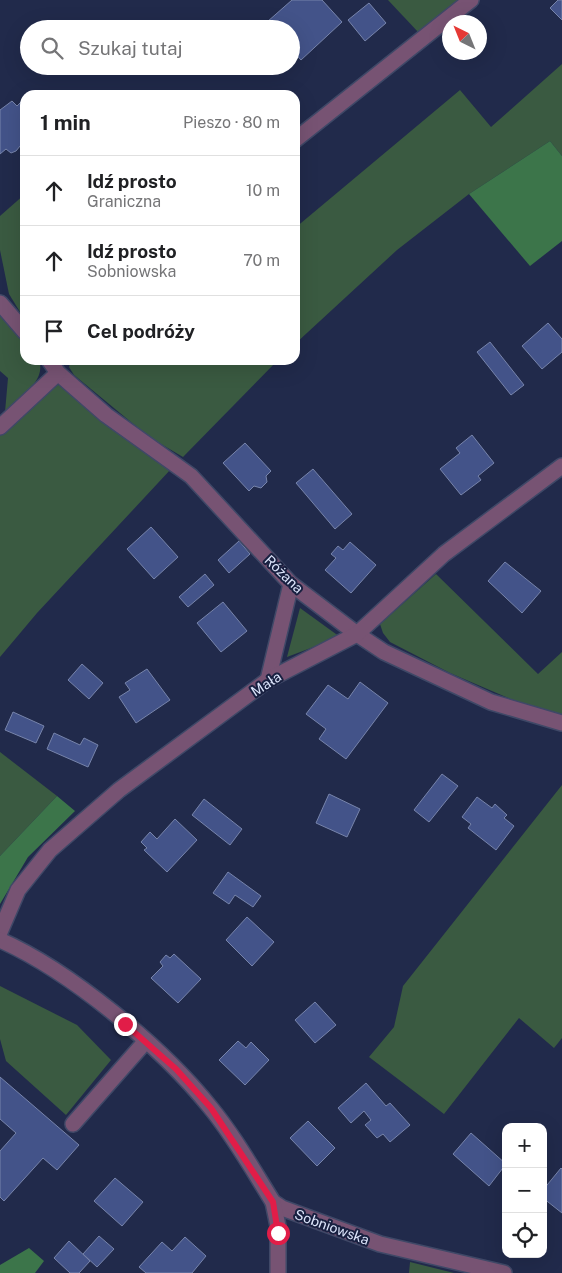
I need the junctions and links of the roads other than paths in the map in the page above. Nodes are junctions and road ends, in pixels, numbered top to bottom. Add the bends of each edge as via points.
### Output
1 (471, 0) edge
2 (300, 136) edge
3 (0, 303) edge
4 (20, 326) edge
5 (51, 365) edge
6 (53, 365) edge
7 (0, 427) edge
8 (562, 466) edge
9 (290, 584) junction
10 (357, 634) junction
11 (268, 680) junction
12 (562, 723) edge
13 (1, 941) edge
14 (145, 1042) junction
15 (73, 1124) dead end
16 (273, 1202) junction
17 (278, 1273) edge
18 (504, 1273) edge

1 - 2 street
3 - 4 street
5 - 7 street
6 - 9 street, Różana via 106,415 191,476
8 - 10 street, Mała via 444,554
9 - 10 street, Różana
9 - 11 street
10 - 11 street, Mała
10 - 12 street, Różana via 384,652 491,702
11 - 13 street, Mała via 119,790 50,850 18,890
13 - 14 street, Sobniowska via 56,970
14 - 15 street
14 - 16 street, Sobniowska via 176,1069 211,1108
16 - 17 street via 278,1226
16 - 18 street, Sobniowska via 292,1213 380,1244

